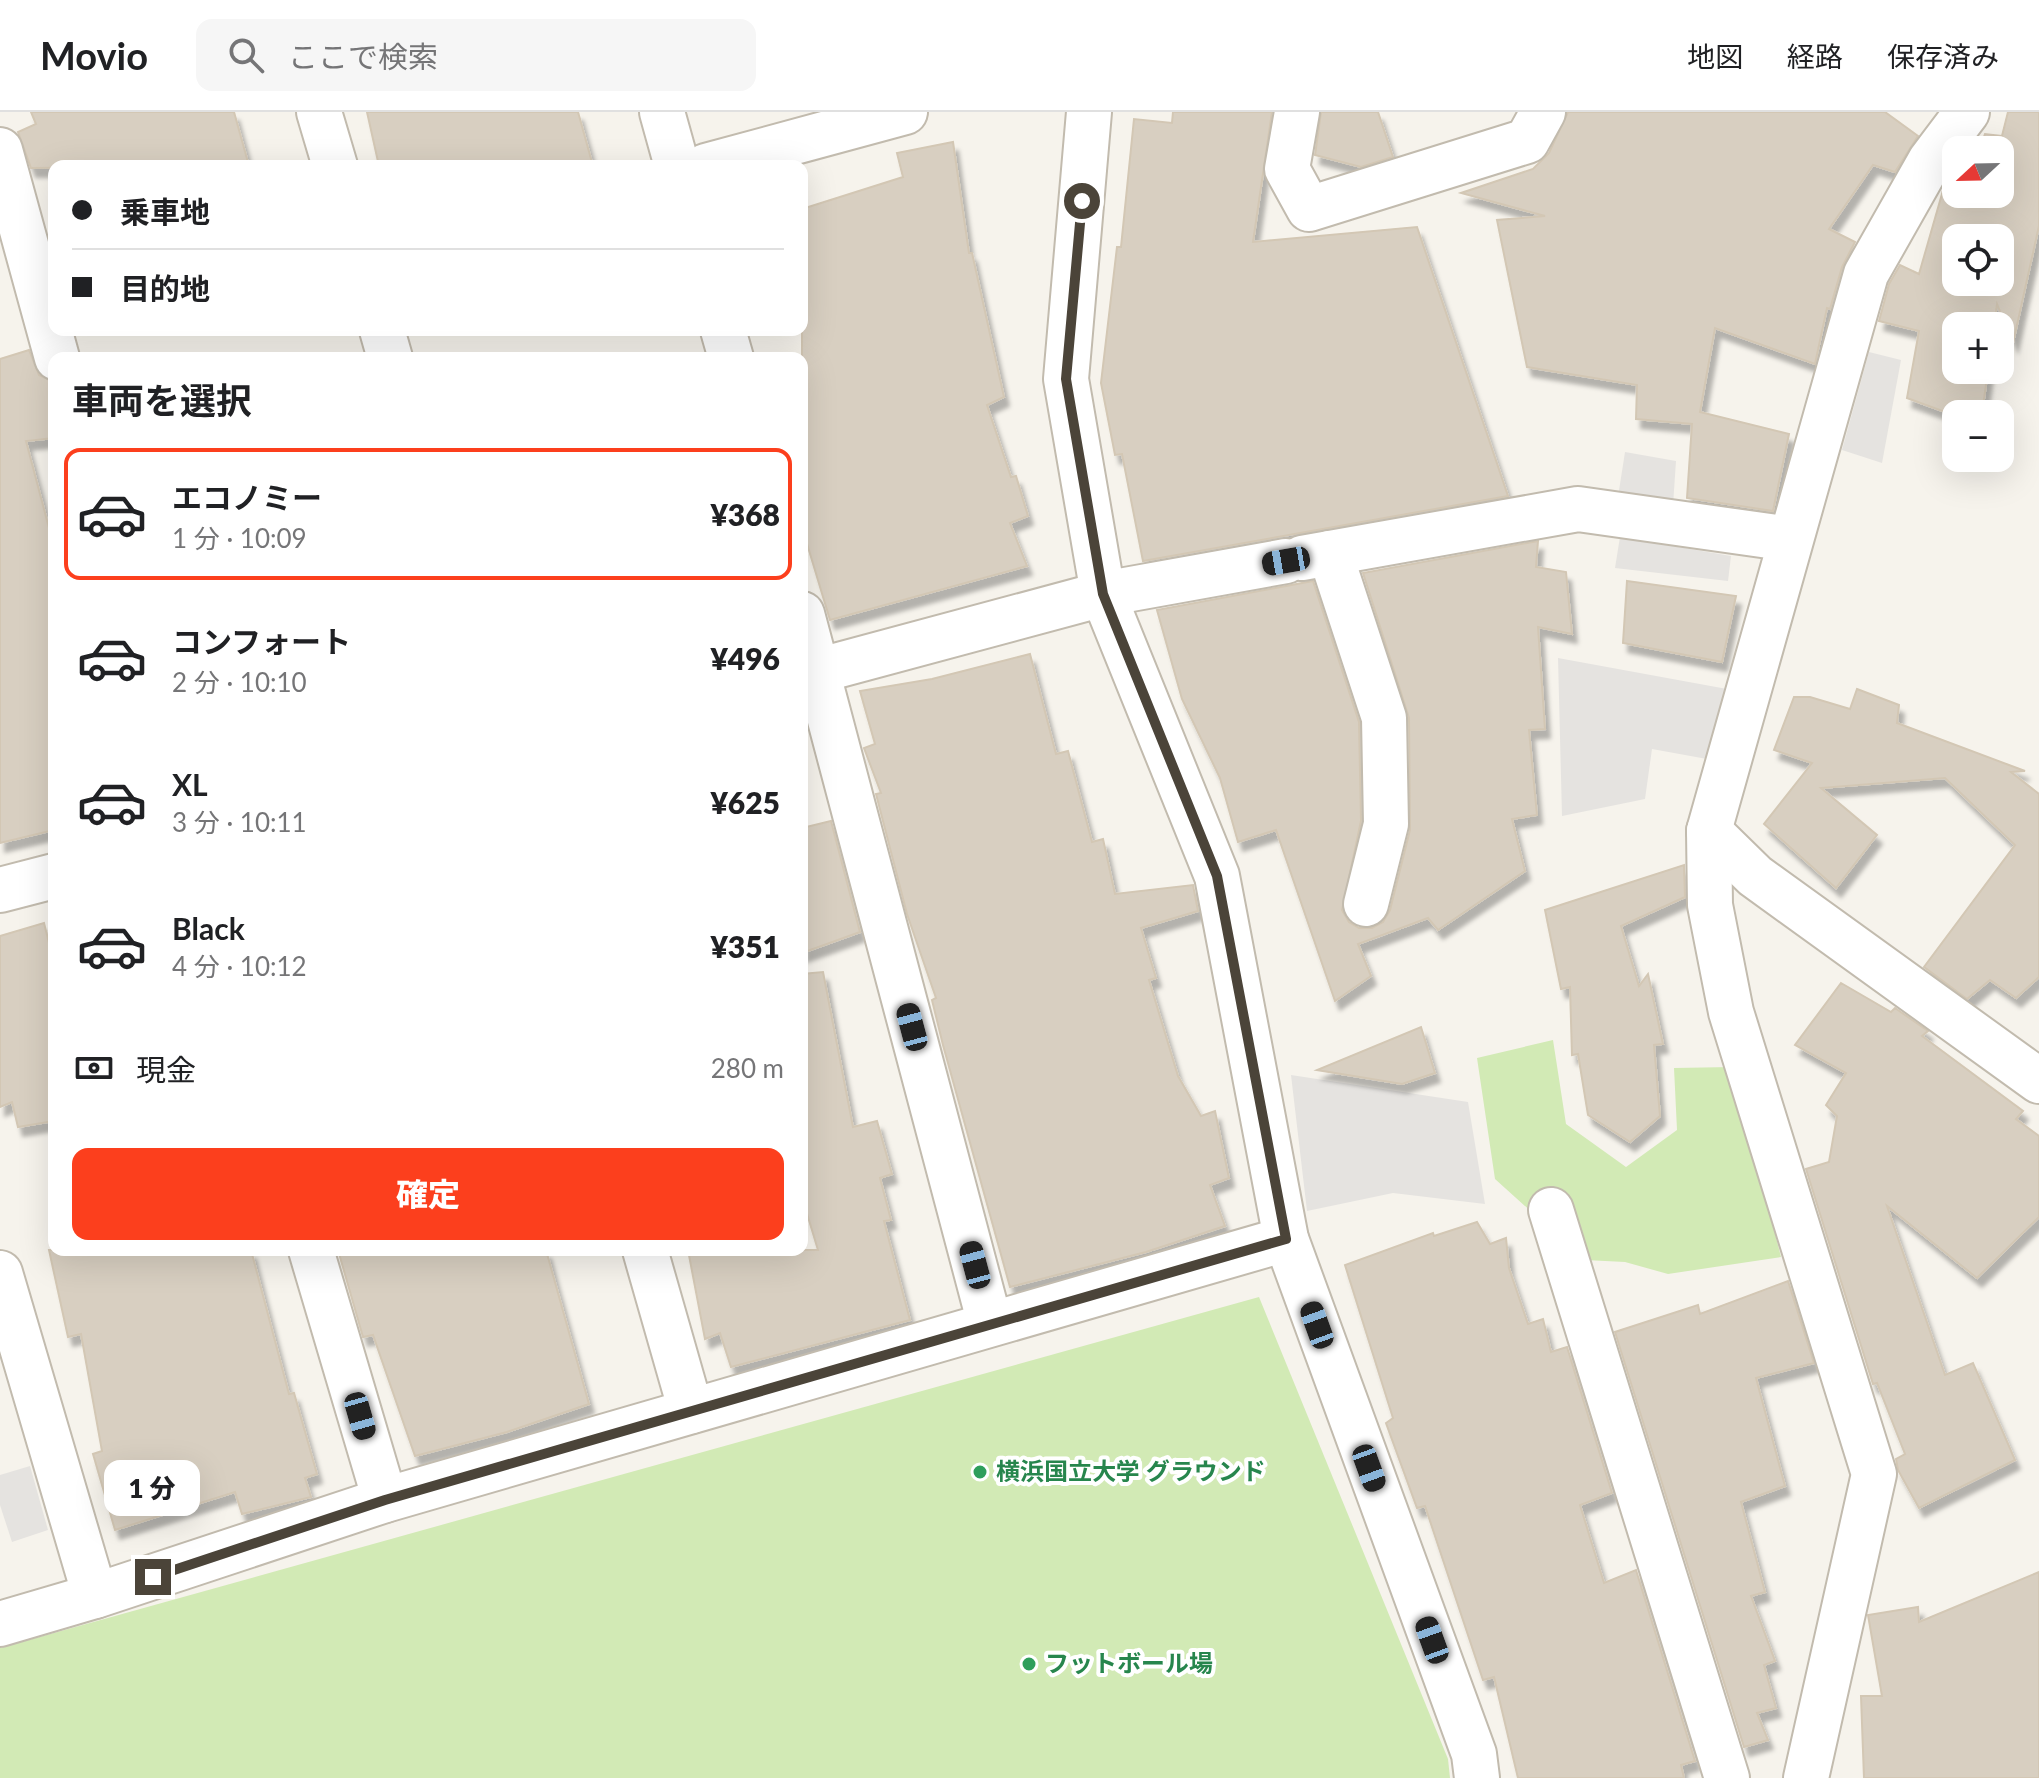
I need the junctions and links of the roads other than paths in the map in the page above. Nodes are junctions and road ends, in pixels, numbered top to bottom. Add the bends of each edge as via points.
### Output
1 (319, 112) edge
2 (662, 112) edge
3 (905, 112) edge
4 (1089, 112) edge
5 (1297, 112) edge
6 (1543, 112) edge
7 (1967, 112) edge
8 (0, 150) edge
9 (333, 160) edge
10 (675, 160) edge
11 (728, 160) edge
12 (48, 325) edge
13 (1790, 539) junction
14 (1306, 557) junction
15 (1103, 594) junction
16 (810, 673) edge
17 (1709, 831) junction
18 (48, 878) edge
19 (0, 890) edge
20 (1366, 904) dead end
21 (2039, 1081) edge
22 (1551, 1210) dead end
23 (1286, 1239) junction
24 (313, 1256) edge
25 (647, 1256) edge
26 (0, 1273) edge
27 (990, 1324) junction
28 (691, 1411) junction
29 (385, 1500) junction
30 (95, 1596) junction
31 (0, 1624) edge
32 (1477, 1778) edge
33 (1727, 1778) edge
34 (1806, 1778) edge

1 - 9 street
2 - 10 street
3 - 11 street
4 - 15 street via 1066,379
5 - 6 street via 1287,169 1309,209 1527,141
7 - 13 street via 1930,161 1866,274
8 - 12 street
13 - 14 street via 1578,509
13 - 17 street
14 - 15 street
14 - 20 street via 1384,718 1386,824
15 - 16 street
15 - 23 street via 1217,876
16 - 27 street
17 - 21 street via 1755,876
17 - 34 street via 1710,905 1731,1012 1874,1474 1865,1558
18 - 19 street
22 - 33 street
23 - 27 street
23 - 32 street via 1474,1754
24 - 29 street
25 - 28 street
26 - 30 street
27 - 28 street
28 - 29 street
29 - 30 street
30 - 31 street

